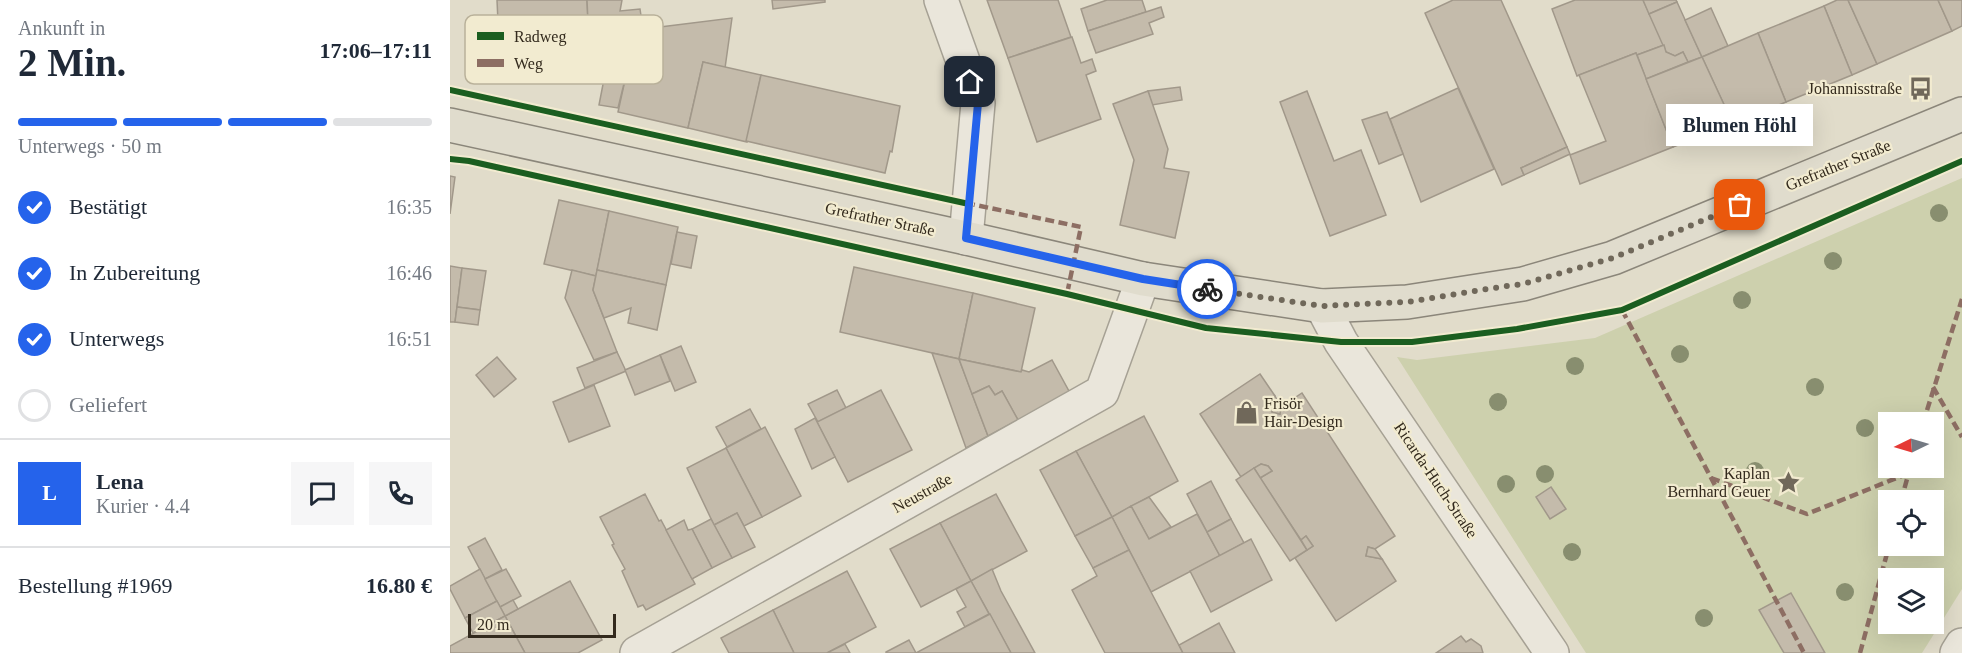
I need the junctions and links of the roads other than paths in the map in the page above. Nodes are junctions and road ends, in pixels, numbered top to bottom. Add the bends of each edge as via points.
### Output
1 (941, 0) edge
2 (1962, 114) edge
3 (450, 125) edge
4 (966, 238) junction
5 (1143, 279) junction
6 (1322, 306) junction
7 (1962, 645) edge
8 (637, 653) edge
9 (1552, 653) edge
10 (1957, 653) edge

1 - 4 street via 978,103
2 - 6 main road, Grefrather Straße via 1613,258 1523,284 1407,302
3 - 4 main road, Grefrather Straße
4 - 5 main road, Grefrather Straße
5 - 6 main road, Grefrather Straße
5 - 8 street, Neustraße via 1102,392
6 - 9 street, Ricarda-Huch-Straße via 1341,342
7 - 10 street

